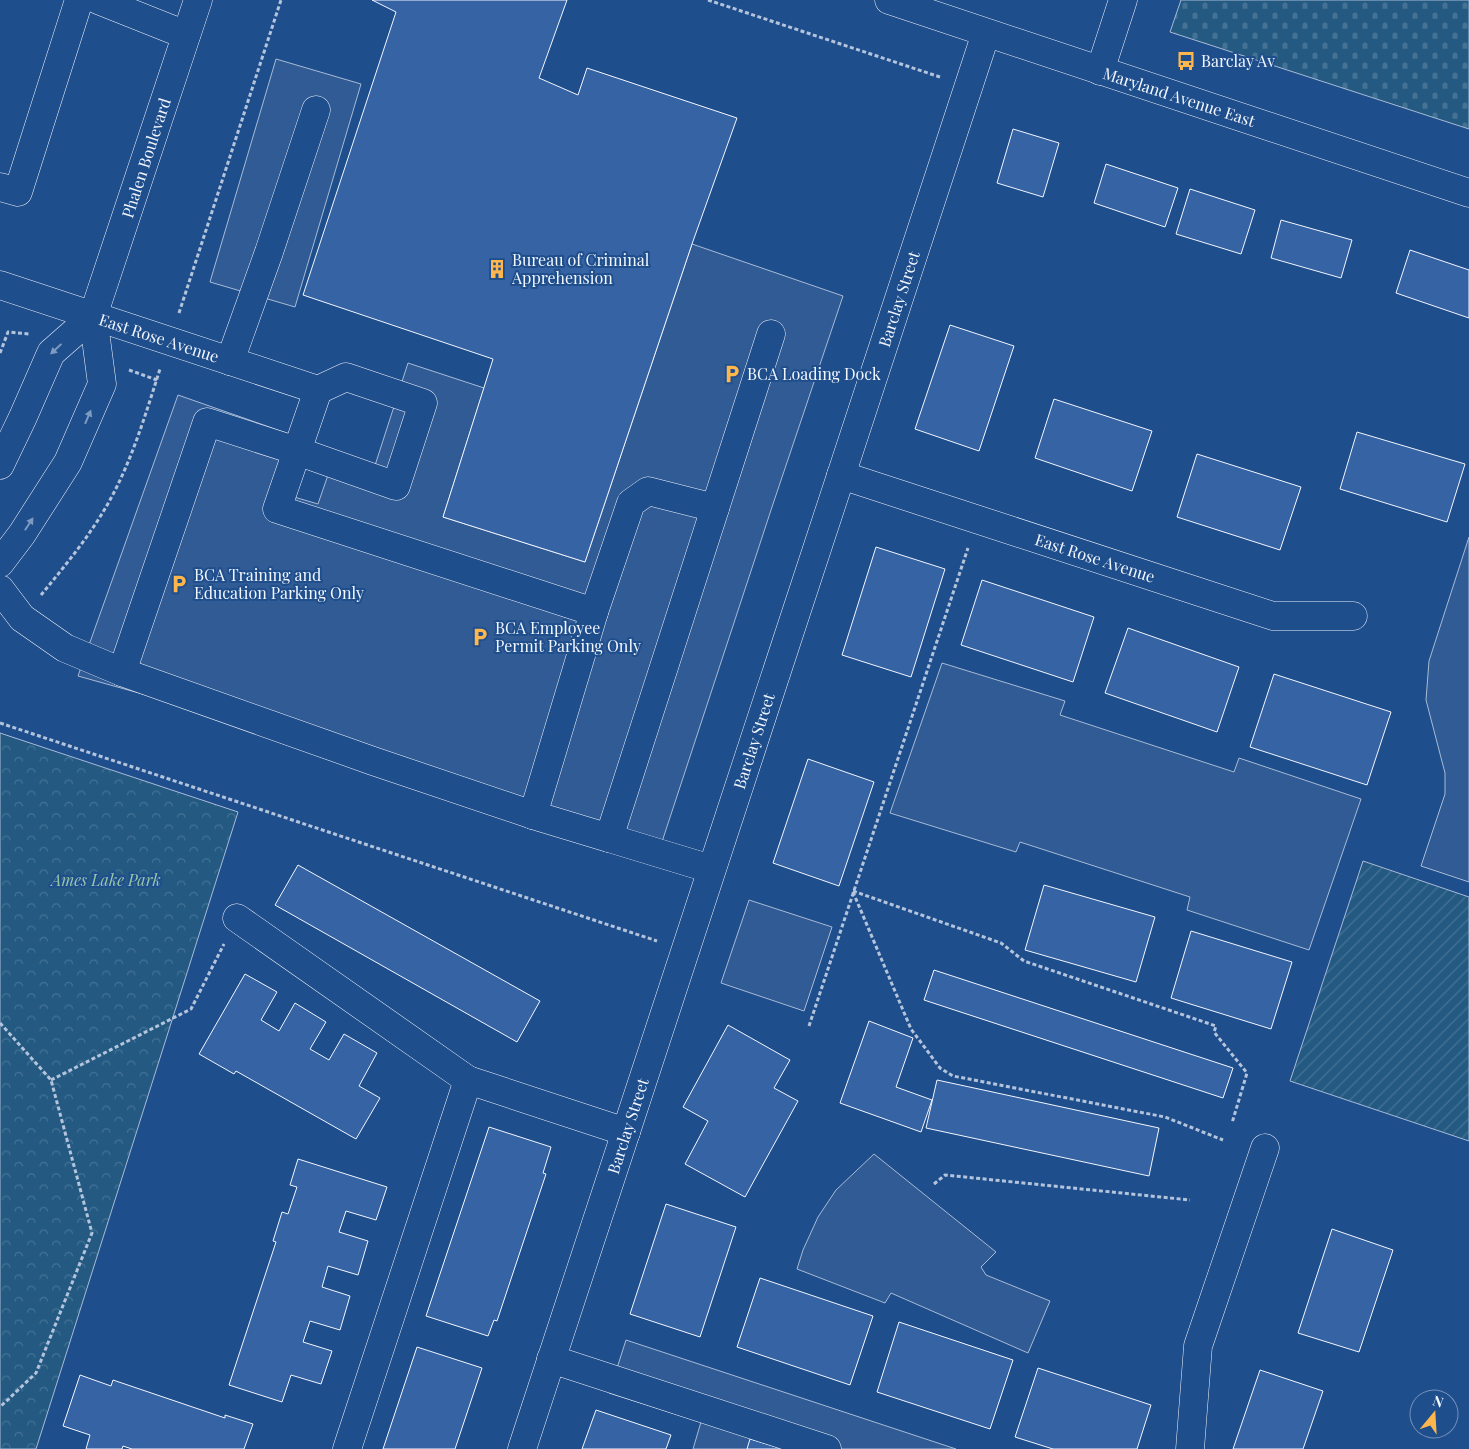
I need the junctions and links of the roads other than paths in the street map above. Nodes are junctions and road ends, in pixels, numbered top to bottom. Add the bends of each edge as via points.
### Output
1 (79, 0) edge
2 (98, 0) edge
3 (198, 0) edge
4 (889, 0) edge
5 (1123, 0) edge
6 (986, 33) junction
7 (186, 34) junction
8 (1100, 71) junction
9 (316, 110) dead end
10 (0, 188) edge
11 (1469, 193) edge
12 (0, 285) edge
13 (93, 316) junction
14 (771, 334) dead end
15 (230, 361) junction
16 (318, 390) junction
17 (297, 451) junction
18 (0, 465) edge
19 (841, 475) junction
20 (715, 508) junction
21 (0, 563) edge
22 (0, 590) edge
23 (594, 612) junction
24 (1353, 616) dead end
25 (122, 672) junction
26 (533, 815) junction
27 (609, 838) junction
28 (711, 869) junction
29 (237, 918) road end
30 (468, 1080) junction
31 (626, 1132) junction
32 (1265, 1148) dead end
33 (551, 1360) junction
34 (347, 1449) edge
35 (522, 1449) edge
36 (827, 1449) edge
37 (1190, 1449) edge

1 - 10 street via 18,192
2 - 7 street
3 - 7 street, Phalen Boulevard
4 - 6 street, Maryland Avenue East
5 - 8 street
6 - 8 street, Maryland Avenue East
6 - 19 street, Barclay Street
7 - 13 street, Phalen Boulevard
8 - 11 street, Maryland Avenue East
9 - 15 street
12 - 13 street, East Rose Avenue
13 - 15 street, East Rose Avenue
13 -> 18 street via 51,352
21 -> 13 street, Phalen Boulevard via 68,462 102,384
14 - 20 street
15 - 16 street, East Rose Avenue
16 - 17 street
16 - 17 street via 346,377 423,402 396,486
17 - 23 street via 277,510
17 - 25 street via 207,422
19 - 24 street, East Rose Avenue via 1273,616
19 - 28 street, Barclay Street
20 - 23 street via 648,492 630,503
20 - 27 street
22 - 25 street via 22,618 64,648
23 - 26 street
25 - 26 street via 373,762
26 - 27 street
27 - 28 street
28 - 31 street, Barclay Street
29 - 30 street
30 - 31 street
30 - 34 street
31 - 33 street, Barclay Street
32 - 37 street via 1198,1346
33 - 35 street, Barclay Street
33 - 36 street

